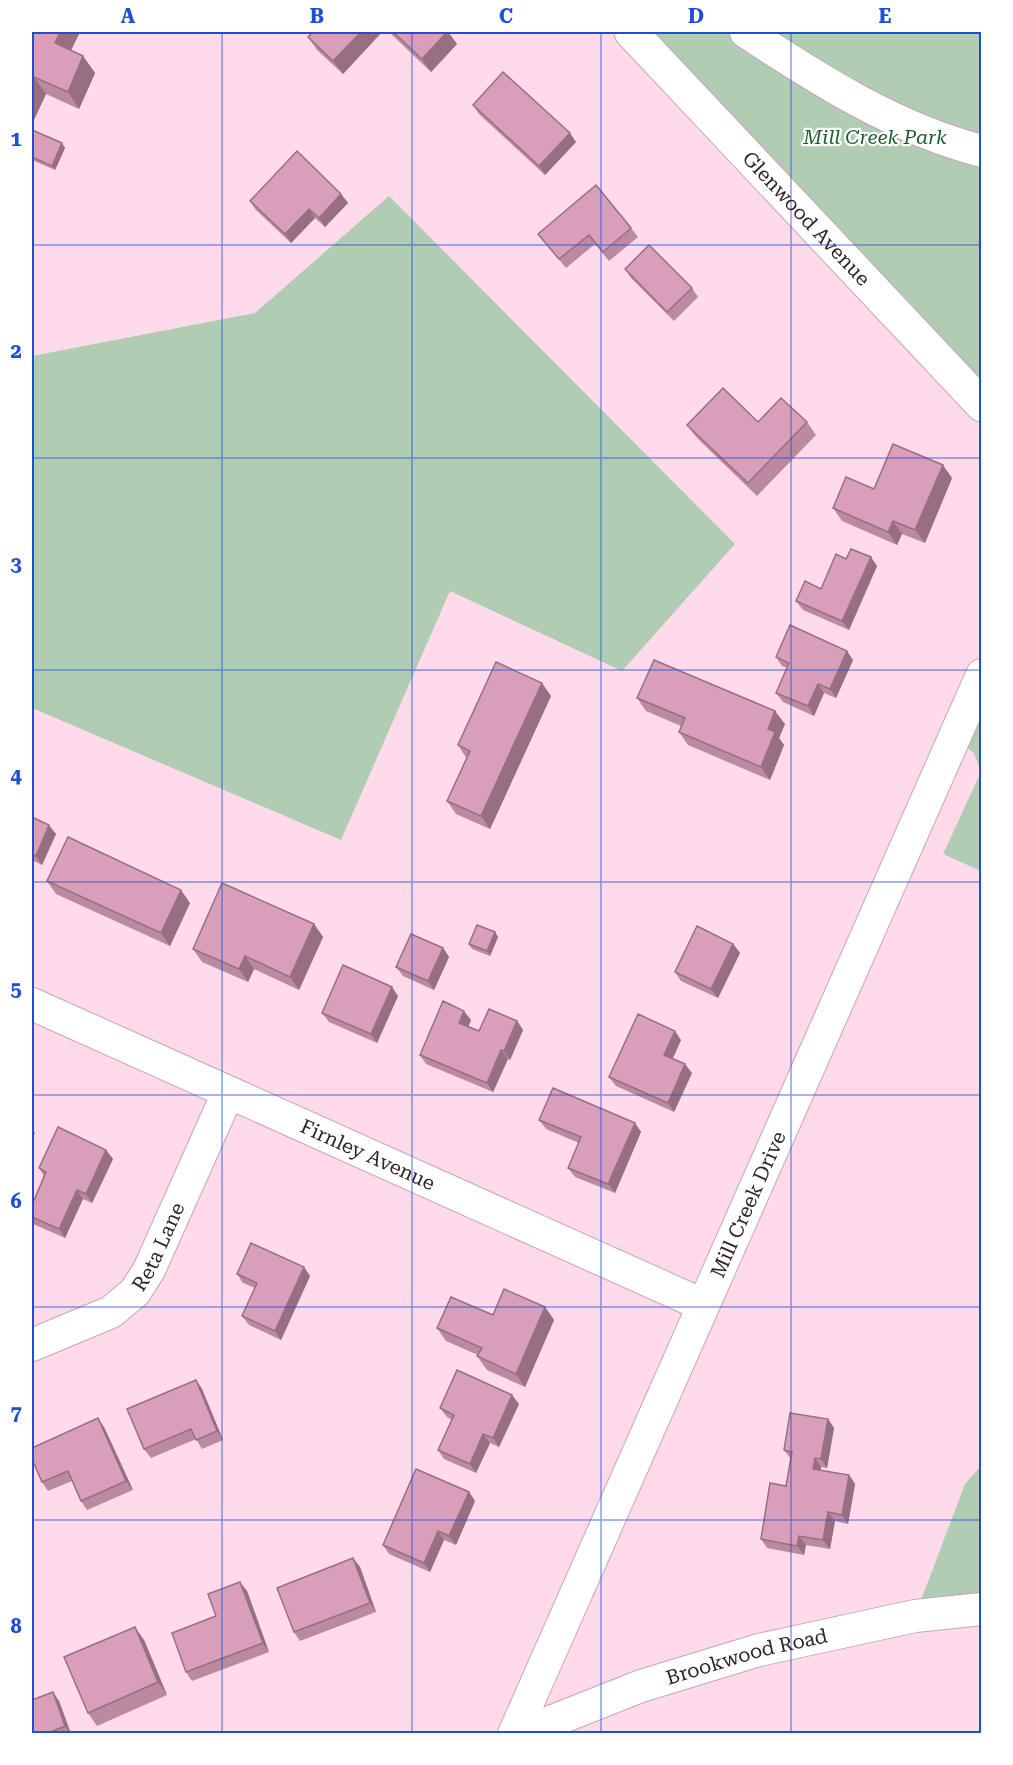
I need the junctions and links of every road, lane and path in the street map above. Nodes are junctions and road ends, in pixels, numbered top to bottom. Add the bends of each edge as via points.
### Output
1 (631, 32) edge
2 (747, 32) edge
3 (981, 151) edge
4 (981, 405) edge
5 (981, 675) edge
6 (32, 1004) edge
7 (228, 1093) junction
8 (703, 1305) junction
9 (32, 1345) edge
10 (981, 1609) edge
11 (514, 1734) edge
12 (520, 1734) edge

1 - 4 street, Glenwood Avenue
2 - 3 street via 867,105 919,130
5 - 8 street, Mill Creek Drive
6 - 7 street, Firnley Avenue
7 - 8 street, Firnley Avenue
7 - 9 street, Reta Lane via 149,1270 135,1292 111,1312
8 - 11 street, Mill Creek Drive
10 - 12 street, Brookwood Road via 915,1617 759,1650 641,1686

